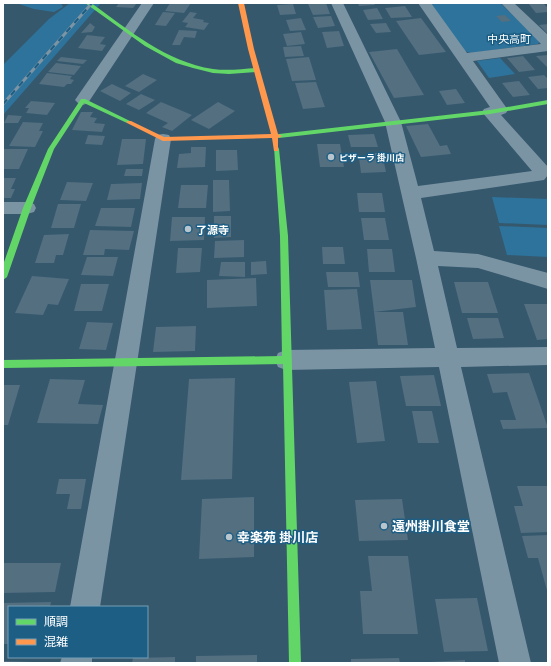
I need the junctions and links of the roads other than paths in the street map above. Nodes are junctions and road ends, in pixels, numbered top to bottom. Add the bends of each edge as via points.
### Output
1 (88, 3) edge
2 (148, 3) edge
3 (241, 3) edge
4 (337, 3) edge
5 (424, 3) edge
6 (507, 3) edge
7 (548, 43) edge
8 (548, 47) edge
9 (462, 58) junction
10 (256, 70) junction
11 (83, 100) junction
12 (548, 102) edge
13 (495, 111) junction
14 (393, 122) junction
15 (275, 137) junction
16 (163, 139) junction
17 (411, 193) junction
18 (3, 208) edge
19 (27, 208) junction
20 (426, 258) junction
21 (3, 277) edge
22 (548, 281) edge
23 (548, 356) edge
24 (449, 359) junction
25 (286, 360) junction
26 (125, 362) junction
27 (3, 364) edge
28 (85, 606) edge
29 (296, 663) edge
30 (515, 663) edge

1 - 10 street via 170,58 201,69 230,72
2 - 11 street
3 - 10 street
4 - 14 street
5 - 9 street
6 - 7 street
8 - 9 street
9 - 13 street
10 - 15 street
11 - 16 street
11 - 19 street via 51,149
12 - 13 street
13 - 14 street
13 - 17 street via 542,171 538,176
14 - 15 street
14 - 17 street
15 - 16 street
15 - 25 street via 284,236
16 - 26 street
17 - 20 street
18 - 19 street
19 - 21 street
20 - 22 street via 478,261
20 - 24 street
23 - 24 street
24 - 25 street
24 - 30 street
25 - 26 street
25 - 29 street
26 - 27 street
26 - 28 street

